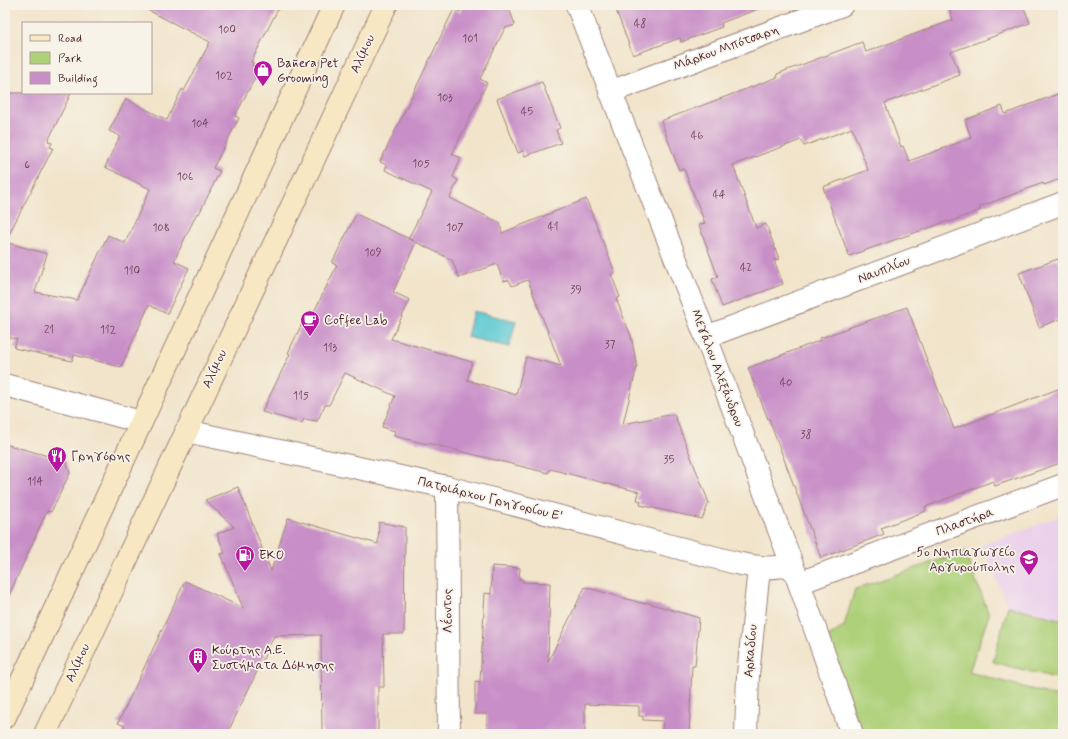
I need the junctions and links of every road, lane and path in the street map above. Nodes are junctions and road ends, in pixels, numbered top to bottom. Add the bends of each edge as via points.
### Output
1 (334, 5) edge
2 (386, 5) edge
3 (577, 5) edge
4 (842, 5) edge
5 (610, 92) junction
6 (1063, 203) edge
7 (706, 337) junction
8 (5, 385) edge
9 (142, 422) junction
10 (186, 431) junction
11 (1063, 485) edge
12 (447, 487) junction
13 (759, 568) junction
14 (795, 573) junction
15 (5, 717) edge
16 (45, 734) edge
17 (449, 734) edge
18 (746, 734) edge
19 (852, 734) edge

1 - 9 main road
2 - 10 main road, Αλίμου
3 - 5 street, Μεγάλου Αλεξάνδρου
4 - 5 street, Μάρκου Μπότσαρη
5 - 7 street, Μεγάλου Αλεξάνδρου
6 - 7 street, Ναυπλίου
7 - 14 street, Μεγάλου Αλεξάνδρου
8 - 9 street
9 - 15 main road
10 - 12 street, Πατριάρχου Γρηγορίου Ε'
10 - 16 main road, Αλίμου
11 - 14 street, Πλαστήρα
12 - 13 street, Πατριάρχου Γρηγορίου Ε'
12 - 17 street, Λέοντος
13 - 14 street, Πατριάρχου Γρηγορίου Ε'
13 - 18 street, Αρκαδίου via 748,675
14 - 19 street, Μεγάλου Αλεξάνδρου

